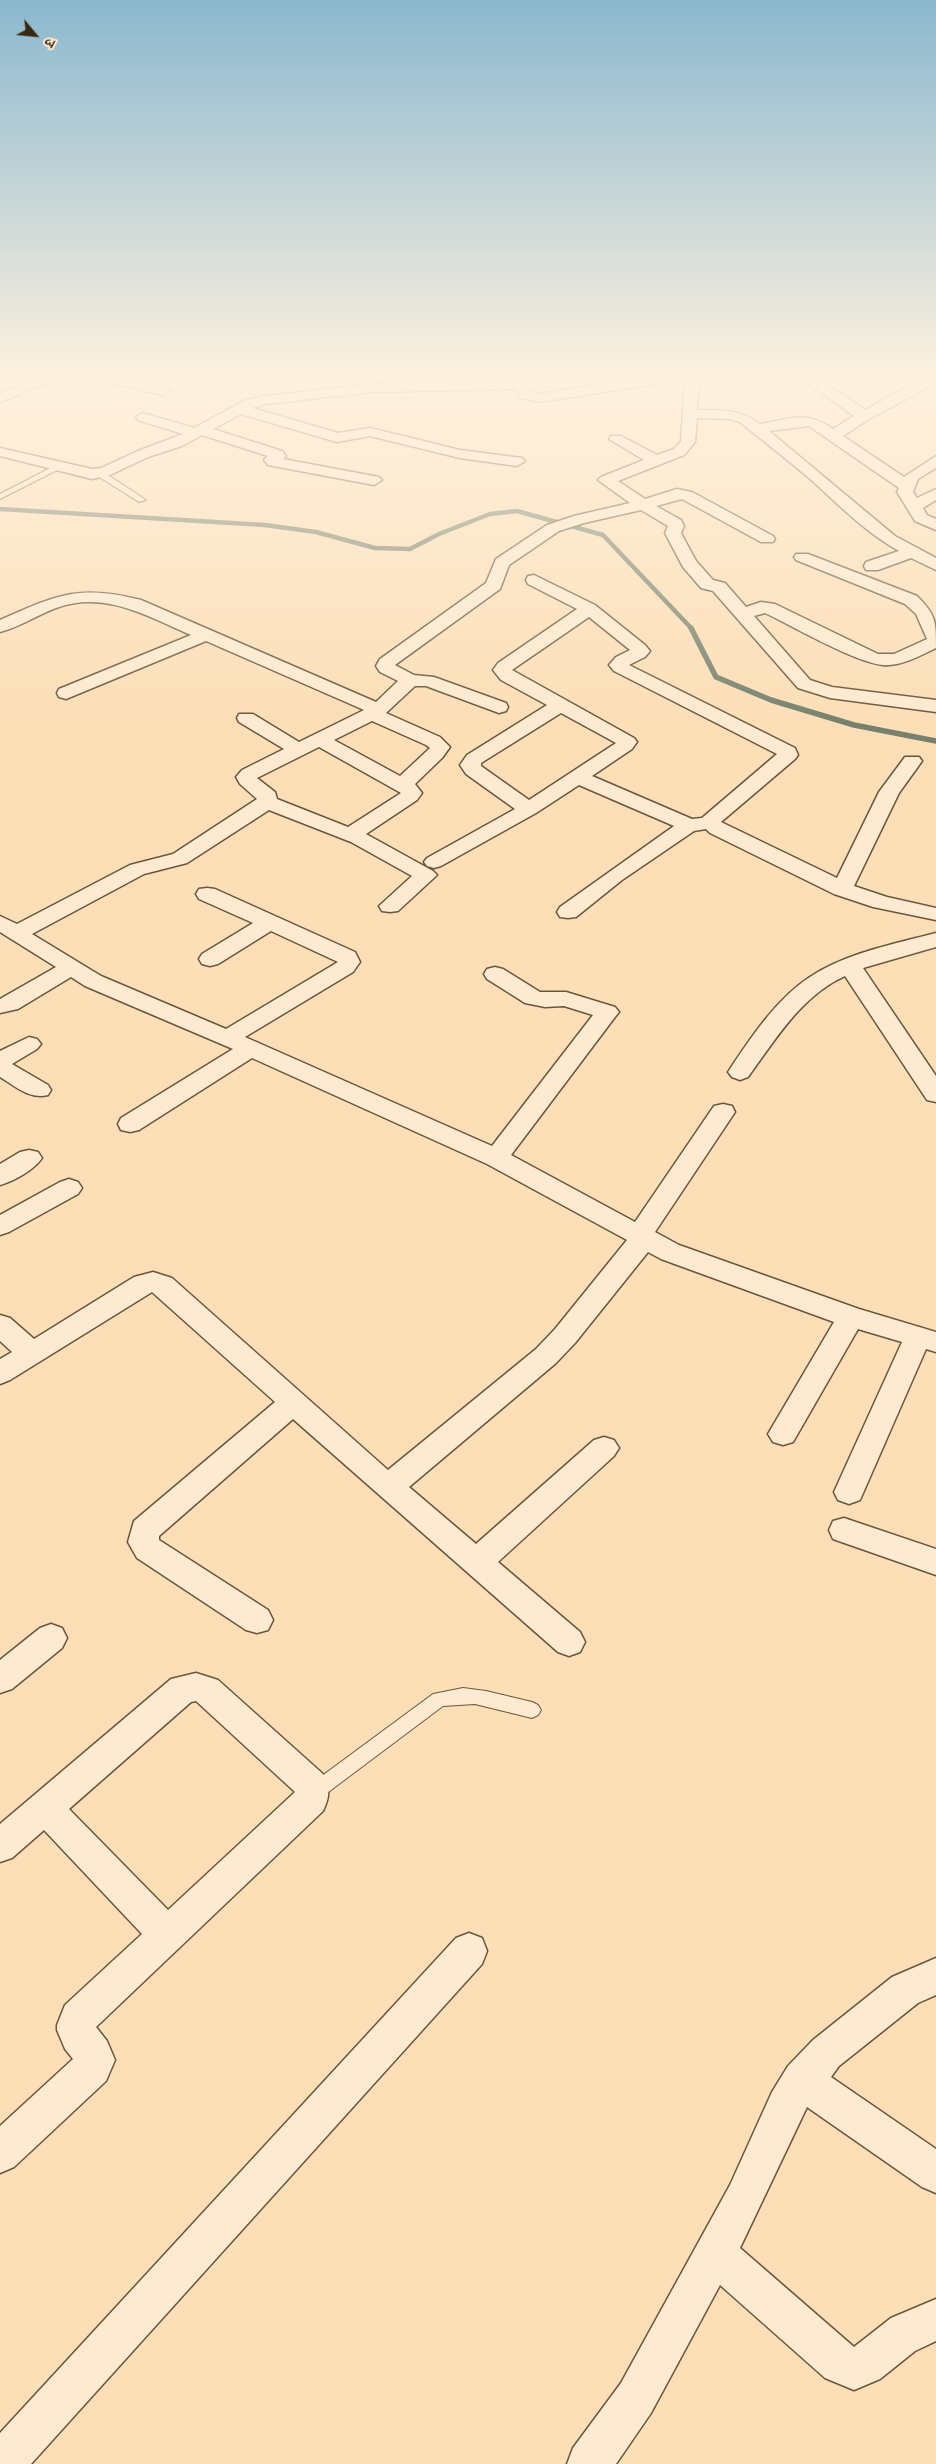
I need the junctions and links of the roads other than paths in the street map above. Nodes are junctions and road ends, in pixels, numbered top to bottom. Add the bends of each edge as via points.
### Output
1 (132, 494) edge
2 (627, 494) edge
3 (834, 494) edge
4 (906, 494) edge
5 (936, 494) edge
6 (142, 500) dead end
7 (643, 505) junction
8 (913, 507) junction
9 (936, 525) edge
10 (767, 539) dead end
11 (802, 557) dead end
12 (927, 557) edge
13 (872, 566) dead end
14 (534, 580) dead end
15 (589, 609) junction
16 (743, 614) junction
17 (0, 628) edge
18 (205, 635) junction
19 (936, 640) edge
20 (900, 658) junction
21 (410, 680) junction
22 (66, 693) dead end
23 (838, 693) junction
24 (560, 705) junction
25 (936, 706) edge
26 (500, 707) dead end
27 (376, 712) junction
28 (246, 718) dead end
29 (320, 740) junction
30 (298, 750) junction
31 (912, 761) dead end
32 (577, 777) junction
33 (402, 785) junction
34 (267, 802) junction
35 (529, 809) junction
36 (711, 823) junction
37 (689, 825) junction
38 (354, 837) junction
39 (434, 862) dead end
40 (842, 889) junction
41 (207, 894) dead end
42 (390, 906) dead end
43 (568, 912) dead end
44 (936, 914) edge
45 (270, 922) junction
46 (8, 928) edge
47 (936, 940) edge
48 (210, 960) dead end
49 (850, 966) junction
50 (71, 968) junction
51 (494, 974) dead end
52 (0, 1006) edge
53 (227, 1038) junction
54 (29, 1044) dead end
55 (251, 1048) junction
56 (0, 1061) edge
57 (0, 1067) edge
58 (740, 1072) dead end
59 (39, 1090) dead end
60 (936, 1094) edge
61 (723, 1112) dead end
62 (130, 1124) dead end
63 (29, 1158) dead end
64 (496, 1158) junction
65 (0, 1176) edge
66 (69, 1188) dead end
67 (0, 1226) edge
68 (641, 1237) junction
69 (851, 1317) junction
70 (0, 1325) edge
71 (927, 1340) edge
72 (32, 1353) junction
73 (0, 1373) edge
74 (293, 1403) junction
75 (783, 1434) dead end
76 (604, 1448) dead end
77 (388, 1488) junction
78 (849, 1492) dead end
79 (844, 1530) dead end
80 (936, 1562) edge
81 (476, 1563) junction
82 (257, 1620) dead end
83 (51, 1638) dead end
84 (569, 1642) dead end
85 (0, 1679) edge
86 (532, 1710) dead end
87 (313, 1793) junction
88 (46, 1808) junction
89 (0, 1846) edge
90 (167, 1934) junction
91 (469, 1951) dead end
92 (936, 1976) edge
93 (802, 2080) junction
94 (0, 2153) edge
95 (936, 2173) edge
96 (714, 2253) junction
97 (936, 2320) edge
98 (1, 2464) edge
99 (589, 2464) edge

1 - 6 lane
2 - 7 street
3 - 12 street via 889,539
4 - 8 street
5 - 8 street
7 - 10 street via 677,494 686,495
7 - 16 street via 677,524 673,533 689,563 707,584 719,587
7 - 21 street via 580,518 552,528 502,563 494,585 386,663 386,668
8 - 9 street via 921,518
11 - 19 street via 911,600 924,612
12 - 13 street
14 - 15 street
15 - 24 street via 502,670 507,676
15 - 36 street via 641,651 620,662 620,667 788,752 712,818
16 - 20 street via 761,607 769,608 872,658 882,661
16 - 23 street via 804,684
17 - 18 street via 63,600 89,594 135,604
18 - 22 street
18 - 27 street
19 - 20 street
20 - 23 street
21 - 26 street via 428,681
21 - 27 street
23 - 25 street
24 - 32 street via 627,742
24 - 35 street via 474,759 470,765 472,770
27 - 29 street
27 - 33 street via 440,747
28 - 30 street
29 - 30 street
29 - 33 street
30 - 34 street via 246,777 268,796
31 - 40 street via 889,792
32 - 35 street
32 - 37 street
33 - 38 street via 412,793 410,796 354,830 351,834
34 - 38 street
34 - 46 street via 180,859 137,869
35 - 39 street
36 - 37 street
36 - 40 street
37 - 43 street
38 - 42 street via 426,875
40 - 44 street via 881,902
41 - 45 street
45 - 48 street
45 - 53 street via 347,957 349,962
46 - 50 street
47 - 49 street
49 - 58 street via 818,982 787,1009
49 - 60 street
50 - 52 street via 10,1004
50 - 53 street via 106,987
51 - 64 street via 533,998 566,999 607,1012
53 - 55 street
54 - 56 street
55 - 62 street
55 - 64 street
57 - 59 street
61 - 68 street
63 - 65 street
64 - 68 street
66 - 67 street
68 - 69 street via 684,1258
68 - 77 street via 546,1356
69 - 71 street
69 - 75 street
70 - 72 street
71 - 78 street
72 - 73 street
72 - 74 street via 144,1284 153,1282 162,1285
74 - 77 street
74 - 82 street via 145,1530 143,1542 148,1549
76 - 81 street
77 - 81 street
79 - 80 street
81 - 84 street
83 - 85 street
86 - 87 lane via 480,1696 457,1694 439,1699
87 - 88 street via 311,1785 206,1690 196,1687 183,1690
87 - 90 street via 311,1800
88 - 89 street
88 - 90 street
90 - 94 street via 78,2018 74,2026 76,2035 93,2053 96,2060 92,2067
91 - 98 street
92 - 93 street via 906,1990 826,2053
93 - 95 street
93 - 96 street
96 - 97 street via 840,2363 854,2369 867,2365 891,2342 917,2326
96 - 99 street via 636,2398

